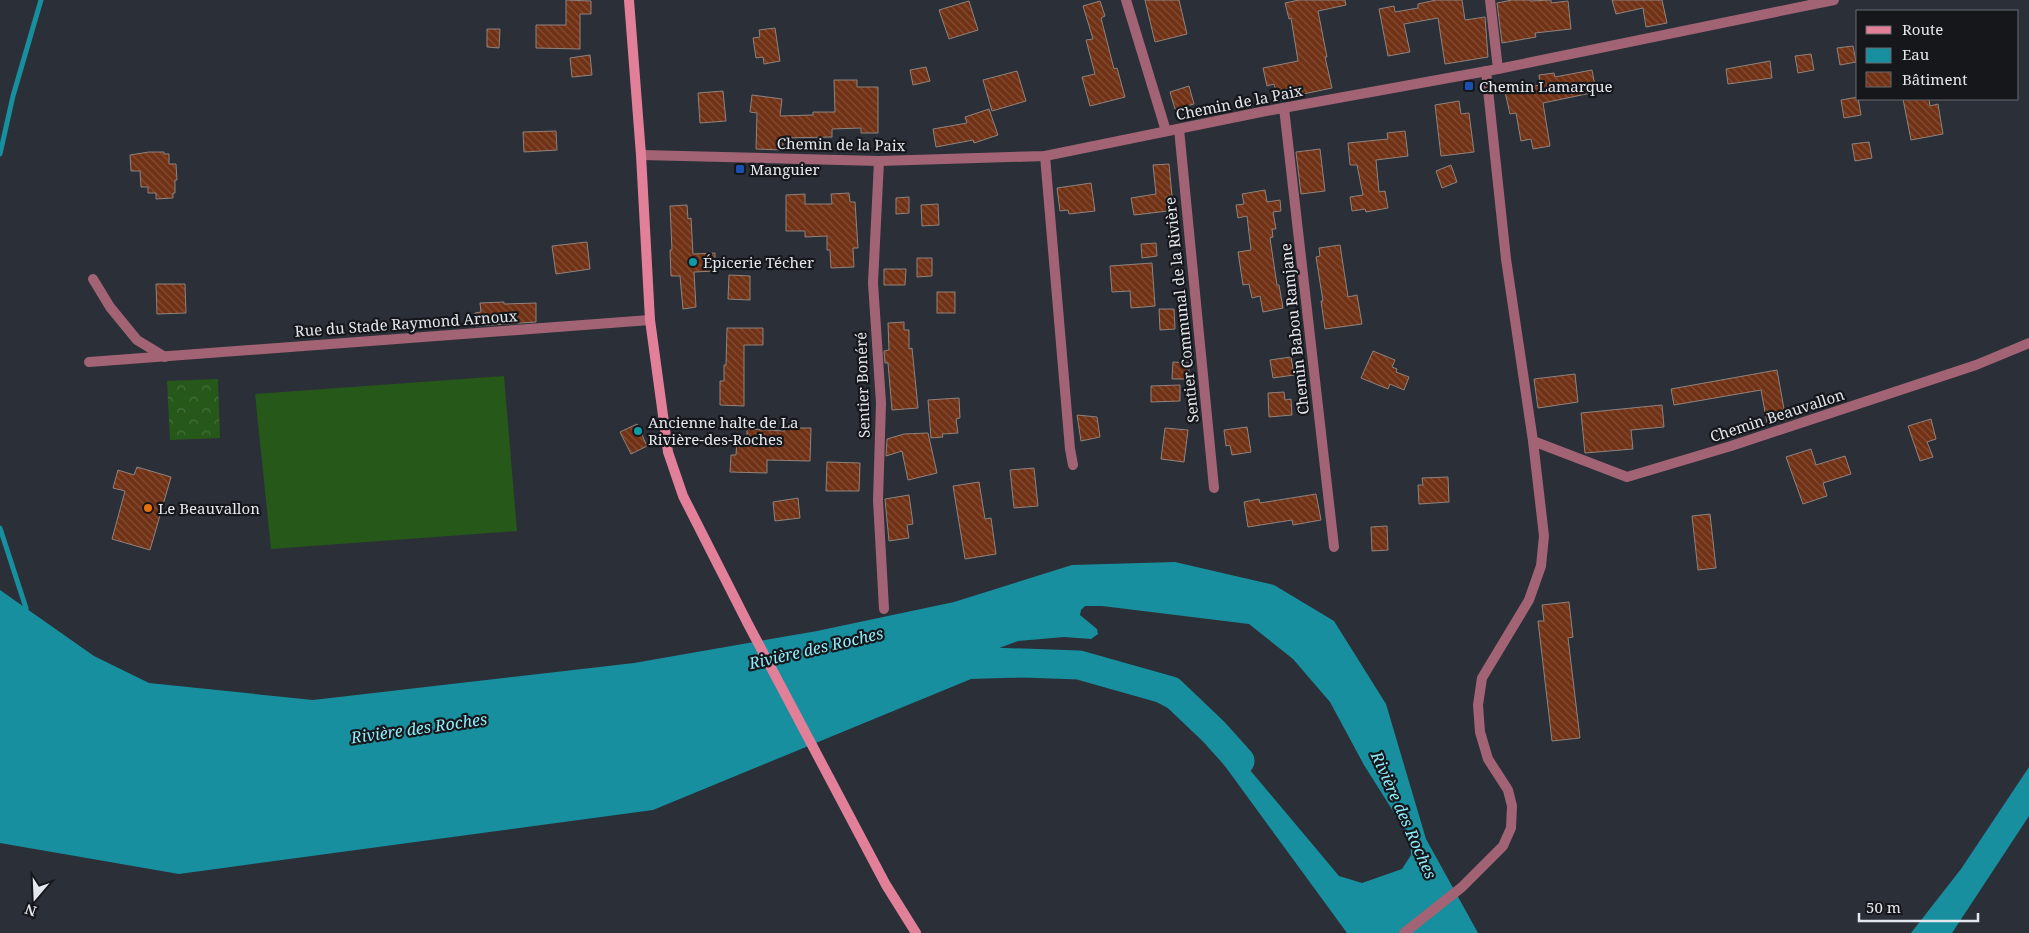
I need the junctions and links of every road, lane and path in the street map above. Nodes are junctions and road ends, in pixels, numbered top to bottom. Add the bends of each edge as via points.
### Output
1 (629, 0) edge
2 (1126, 0) edge
3 (1490, 0) edge
4 (1834, 0) edge
5 (1498, 69) junction
6 (1486, 71) junction
7 (1284, 108) junction
8 (1179, 129) junction
9 (1166, 131) junction
10 (641, 155) junction
11 (1045, 156) junction
12 (879, 161) junction
13 (93, 279) dead end
14 (650, 320) junction
15 (2029, 344) edge
16 (165, 357) junction
17 (89, 362) dead end
18 (1533, 441) junction
19 (1073, 465) dead end
20 (1214, 488) dead end
21 (1334, 547) dead end
22 (884, 609) dead end
23 (913, 931) edge
24 (1404, 933) edge

1 - 10 main road
2 - 9 street
3 - 5 street
4 - 5 street, Chemin de la Paix
5 - 6 street, Chemin de la Paix
6 - 7 street, Chemin de la Paix
6 - 18 street via 1506,259
7 - 8 street, Chemin de la Paix
7 - 21 street, Chemin Babou Ramjane
8 - 9 street, Chemin de la Paix
8 - 20 street, Sentier Communal de la Rivière
9 - 11 street, Chemin de la Paix
10 - 12 street, Chemin de la Paix
10 - 14 main road
11 - 12 street, Chemin de la Paix
11 - 19 street
12 - 22 street, Sentier Bonéré via 873,283 881,402 878,500
13 - 16 street via 110,307 137,340
14 - 16 street, Rue du Stade Raymond Arnoux
14 - 23 main road via 668,452 683,496
15 - 18 street, Chemin Beauvallon via 1976,365 1732,446 1627,477
16 - 17 street, Rue du Stade Raymond Arnoux
18 - 24 street via 1544,536 1541,566 1528,600 1482,678 1478,705 1480,732 1488,759 1508,790 1512,806 1511,828 1504,846 1462,888

